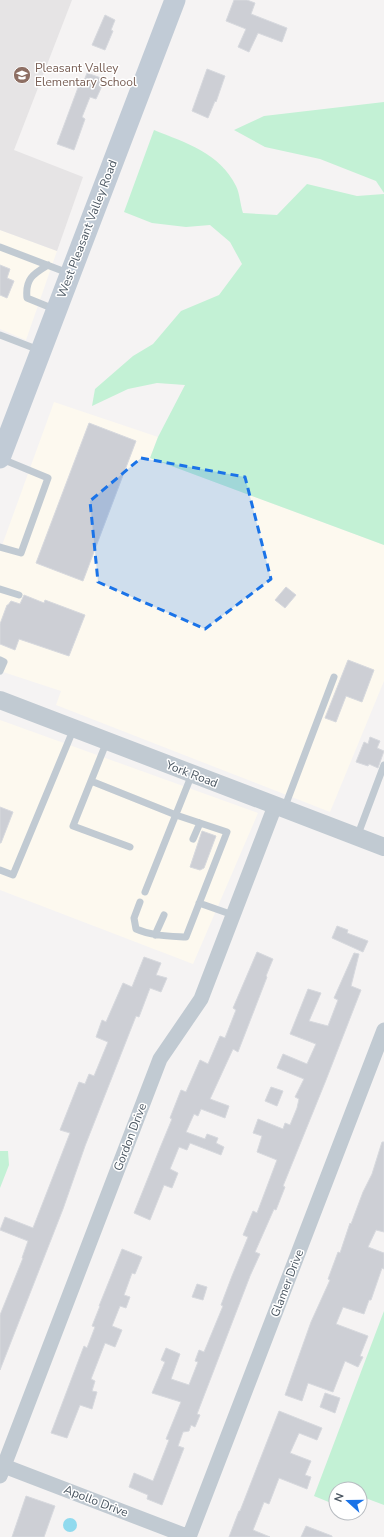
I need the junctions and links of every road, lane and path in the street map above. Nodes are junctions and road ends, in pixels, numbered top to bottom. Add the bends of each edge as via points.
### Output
1 (175, 0) edge
2 (0, 247) edge
3 (48, 265) junction
4 (70, 274) junction
5 (56, 310) junction
6 (0, 335) edge
7 (41, 350) junction
8 (0, 458) edge
9 (0, 547) edge
10 (0, 590) edge
11 (19, 595) dead end
12 (0, 660) edge
13 (0, 671) edge
14 (334, 677) dead end
15 (0, 700) edge
16 (74, 728) junction
17 (107, 741) junction
18 (384, 765) edge
19 (192, 774) junction
20 (91, 781) junction
21 (280, 807) junction
22 (176, 815) junction
23 (200, 823) junction
24 (357, 837) junction
25 (193, 839) dead end
26 (130, 847) dead end
27 (384, 847) edge
28 (0, 870) edge
29 (145, 892) dead end
30 (140, 902) dead end
31 (199, 903) junction
32 (164, 914) dead end
33 (233, 915) junction
34 (156, 935) junction
35 (384, 1030) edge
36 (2, 1471) edge
37 (189, 1537) edge

1 - 4 main road, West Pleasant Valley Road
2 - 3 lane
3 - 4 lane
3 - 5 lane via 34,274 29,281 27,298
4 - 5 main road, West Pleasant Valley Road
5 - 7 main road, West Pleasant Valley Road
6 - 7 lane
7 - 8 main road, West Pleasant Valley Road
8 - 9 lane via 48,478 21,553
10 - 11 lane
12 - 13 lane via 4,662
14 - 21 lane
15 - 16 street, York Road
16 - 17 street, York Road
16 - 28 lane via 14,875
17 - 19 street, York Road
17 - 20 lane
18 - 24 lane
19 - 21 street, York Road
19 - 22 lane
20 - 22 lane
20 - 26 lane via 73,826
21 - 24 street, York Road
21 - 33 street, Gordon Drive
22 - 23 lane
22 - 29 lane
23 - 25 lane
23 - 31 lane via 227,832
24 - 27 street, York Road
30 - 34 lane via 134,918 136,929
31 - 33 lane
31 - 34 lane via 186,937
32 - 34 lane
33 - 36 street, Gordon Drive via 201,999 160,1059
35 - 37 street, Glamer Drive
36 - 37 street, Apollo Drive

